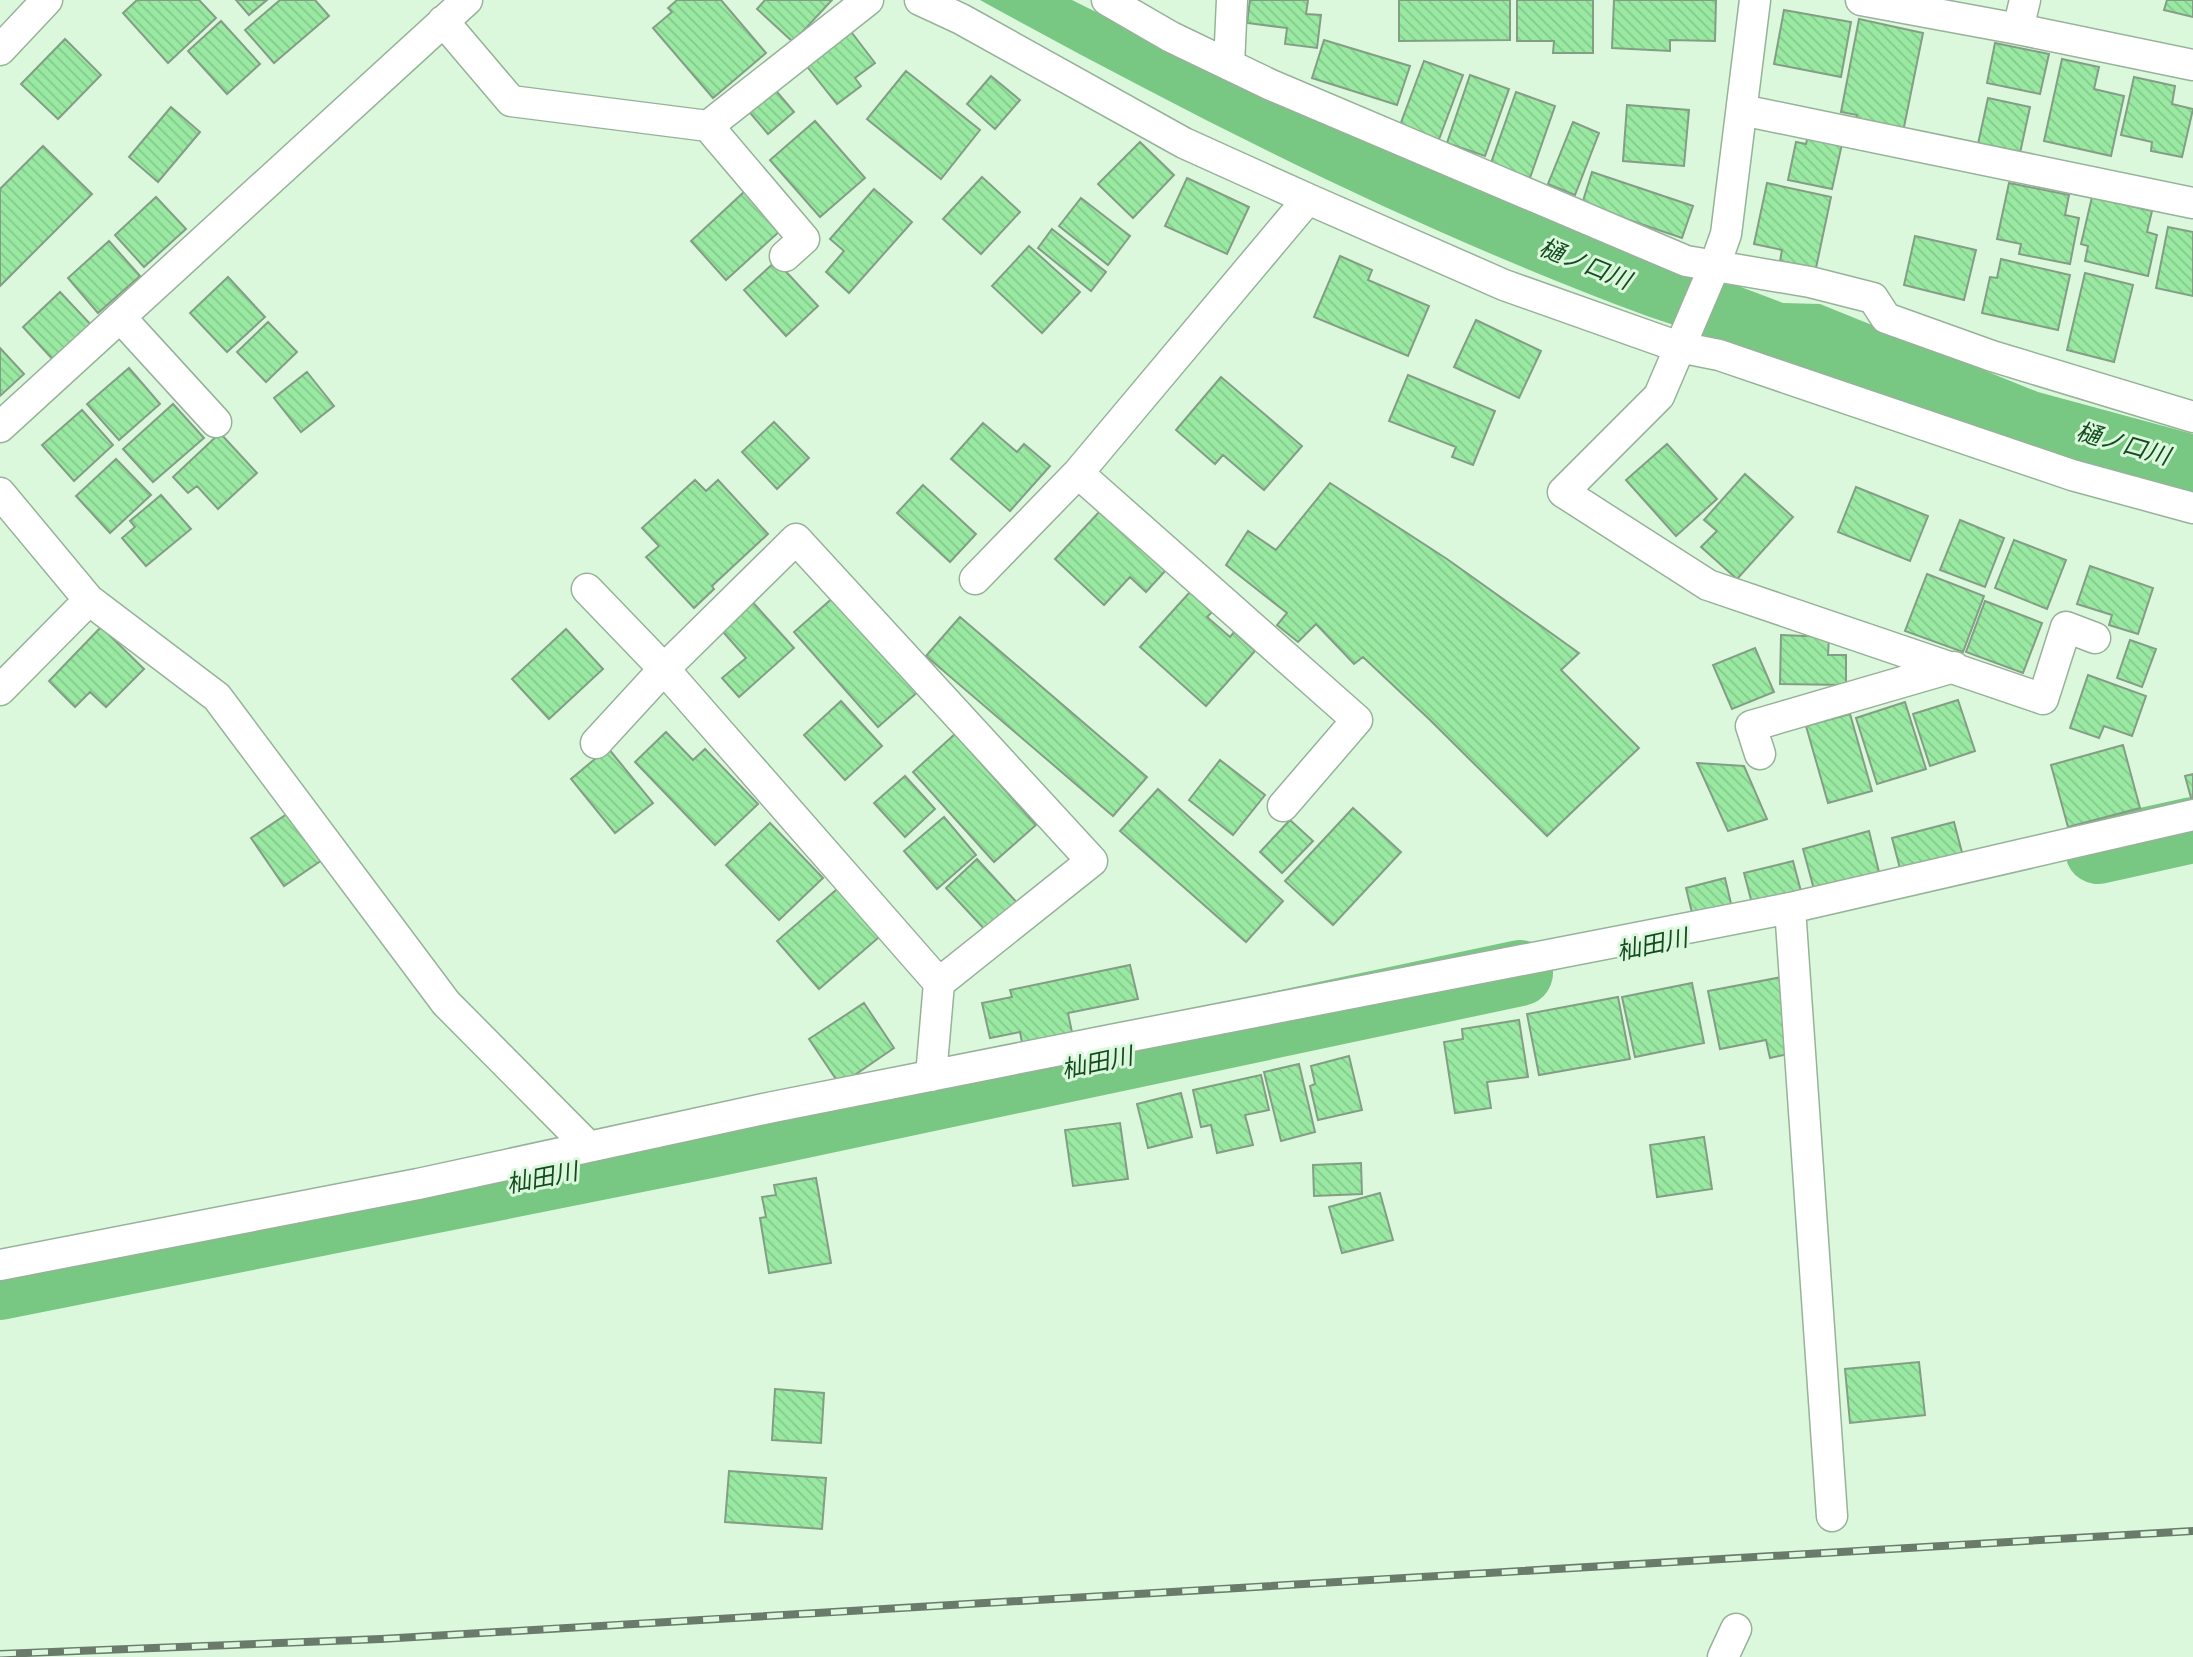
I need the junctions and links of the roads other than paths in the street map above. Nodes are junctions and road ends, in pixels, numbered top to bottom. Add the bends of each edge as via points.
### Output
1 (47, 0) edge
2 (467, 0) edge
3 (868, 0) edge
4 (920, 0) edge
5 (1107, 0) edge
6 (1232, 0) edge
7 (1755, 0) edge
8 (1861, 0) edge
9 (2025, 0) edge
10 (443, 21) junction
11 (2018, 29) junction
12 (0, 50) edge
13 (1229, 65) junction
14 (2193, 65) edge
15 (1742, 110) junction
16 (708, 127) junction
17 (1308, 199) junction
18 (2193, 203) edge
19 (785, 257) dead end
20 (1712, 273) junction
21 (120, 317) junction
22 (1683, 338) junction
23 (2193, 417) edge
24 (216, 422) dead end
25 (0, 428) edge
26 (1078, 474) junction
27 (0, 493) edge
28 (2193, 508) edge
29 (975, 579) dead end
30 (587, 589) dead end
31 (89, 600) junction
32 (2095, 638) dead end
33 (1954, 667) junction
34 (664, 669) junction
35 (0, 690) edge
36 (596, 743) dead end
37 (1760, 754) dead end
38 (1283, 806) dead end
39 (2193, 815) edge
40 (1790, 908) junction
41 (940, 982) junction
42 (931, 1076) junction
43 (588, 1146) junction
44 (0, 1265) edge
45 (1832, 1516) dead end
46 (1736, 1629) dead end
47 (1723, 1657) edge

1 - 12 street
2 - 10 street
3 - 16 street
4 - 17 street via 1184,144
5 - 13 street
6 - 13 street
7 - 15 street
8 - 11 street
9 - 11 street
10 - 16 street via 511,100
10 - 21 street
11 - 14 street
13 - 20 street
15 - 18 street
15 - 20 street via 1726,234
16 - 19 street via 804,239
17 - 22 street via 1504,285
17 - 26 street
20 - 22 street
20 - 23 street via 1810,282 1873,298 1886,318 1992,356
21 - 24 street
21 - 25 street
22 - 28 street via 1719,355 2072,475
22 - 33 street via 1659,396 1563,492 1708,585
26 - 29 street
26 - 38 street via 1357,720
27 - 31 street
30 - 34 street
31 - 35 street
31 - 43 street via 217,697 446,1003
32 - 33 street via 2066,627 2043,699
33 - 37 street via 1751,726
34 - 36 street
34 - 41 street
34 - 41 street via 796,539 1092,861
39 - 40 street
40 - 42 street
40 - 45 street
41 - 42 street
42 - 43 street
43 - 44 street via 418,1184
46 - 47 street

